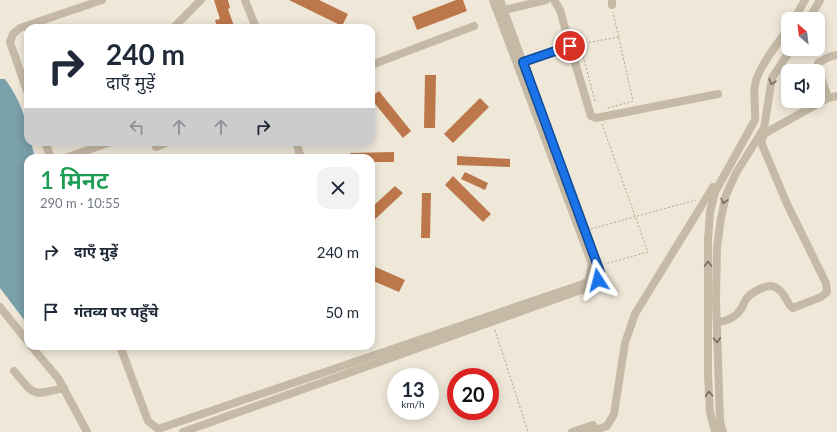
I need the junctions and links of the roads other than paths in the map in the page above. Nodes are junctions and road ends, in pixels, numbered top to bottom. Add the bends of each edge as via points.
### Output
1 (102, 0) edge
2 (201, 0) edge
3 (245, 0) edge
4 (493, 0) edge
5 (500, 0) edge
6 (546, 0) edge
7 (554, 0) edge
8 (805, 0) edge
9 (820, 0) edge
10 (504, 10) junction
11 (798, 12) edge
12 (813, 12) edge
13 (32, 24) edge
14 (177, 24) edge
15 (254, 24) edge
16 (474, 26) dead end
17 (24, 27) edge
18 (781, 39) edge
19 (570, 46) junction
20 (837, 55) edge
21 (786, 56) edge
22 (523, 62) junction
23 (375, 63) edge
24 (24, 82) edge
25 (718, 94) dead end
26 (837, 96) edge
27 (828, 98) junction
28 (756, 112) junction
29 (100, 146) edge
30 (76, 154) edge
31 (0, 307) edge
32 (717, 322) junction
33 (24, 337) edge
34 (35, 350) edge
35 (121, 350) edge
36 (14, 371) dead end
37 (64, 388) junction
38 (591, 428) edge
39 (87, 432) edge
40 (183, 432) edge
41 (572, 432) edge
42 (715, 432) edge
43 (723, 432) edge

1 - 13 street
2 - 14 street
3 - 15 street
4 - 35 street via 592,264 590,280 158,430 148,421
5 - 10 street
6 - 10 street
7 - 19 street via 560,10
8 - 11 street
9 - 12 street
10 - 22 street
16 - 23 street
17 - 24 street via 13,34 10,42
18 - 28 street via 758,74 755,87
19 - 22 street
19 - 25 street via 591,116 596,118
20 - 27 street via 818,63
21 -> 32 street via 772,78 764,128 736,173 726,195 717,247
22 - 40 street via 600,272 595,285
26 - 27 street
27 - 32 street via 764,134 761,142 787,204 826,282 827,292 794,308 782,292 768,286 749,295 741,309 728,320
28 - 38 street via 720,177 635,314 625,344 616,405 610,422 606,426
42 -> 28 street via 710,412 708,376 710,212 716,192 755,120
29 - 30 street
31 - 33 street
32 -> 43 street via 720,421
34 - 37 street
36 - 37 street via 31,391 36,393
37 - 39 street
38 - 41 street

